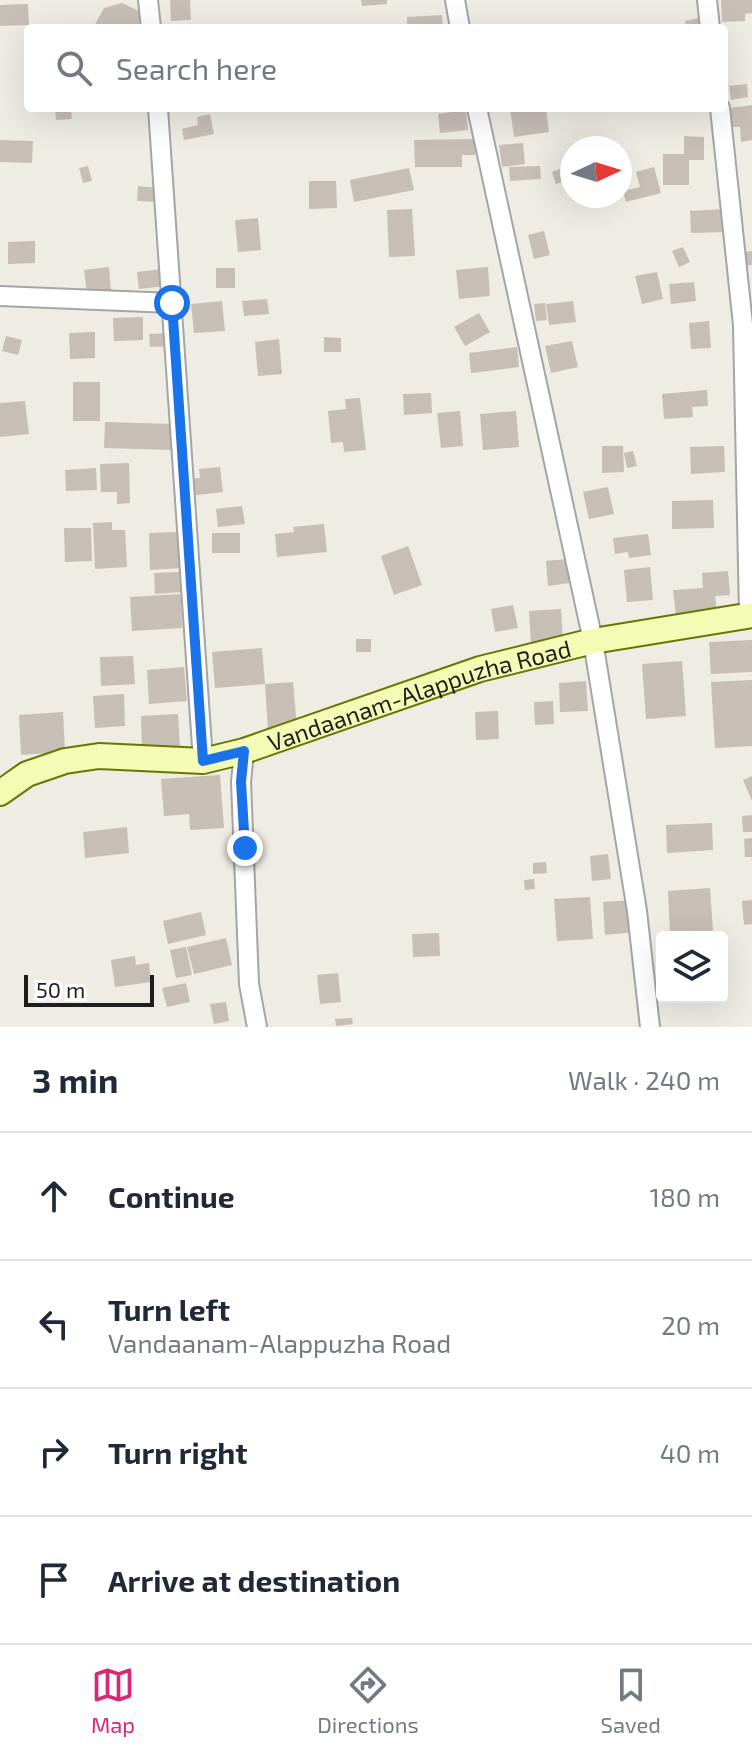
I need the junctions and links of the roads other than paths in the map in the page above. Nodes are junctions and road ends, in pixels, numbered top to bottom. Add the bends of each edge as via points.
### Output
1 (148, 0) edge
2 (455, 0) edge
3 (707, 0) edge
4 (151, 24) edge
5 (459, 24) edge
6 (710, 24) edge
7 (158, 112) edge
8 (478, 112) edge
9 (720, 112) edge
10 (0, 296) edge
11 (172, 303) junction
12 (751, 615) edge
13 (593, 641) junction
14 (244, 751) junction
15 (203, 761) junction
16 (0, 793) edge
17 (257, 1027) edge
18 (650, 1027) edge

1 - 4 street
2 - 5 street
3 - 6 street
7 - 11 street
8 - 13 street
9 - 12 street via 743,325
10 - 11 street
11 - 15 street
12 - 13 main road, Vandaanam-Alappuzha Road
13 - 14 main road, Vandaanam-Alappuzha Road via 480,669
13 - 18 street via 637,911
14 - 15 main road, Vandaanam-Alappuzha Road
14 - 17 street via 249,984
15 - 16 main road, Vandaanam-Alappuzha Road via 88,758 27,774

